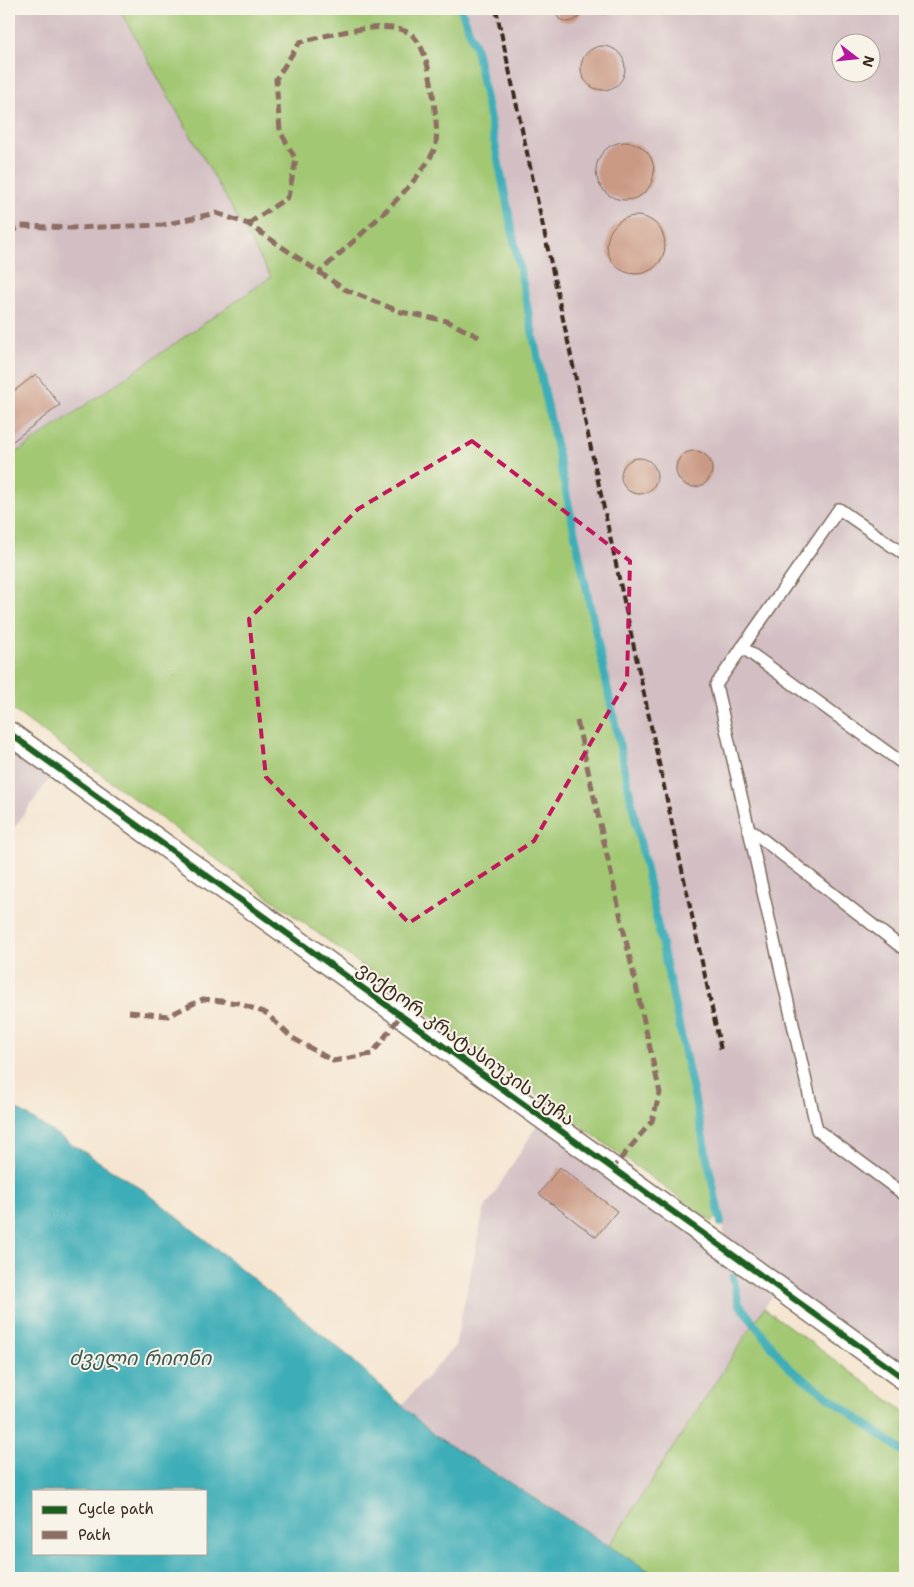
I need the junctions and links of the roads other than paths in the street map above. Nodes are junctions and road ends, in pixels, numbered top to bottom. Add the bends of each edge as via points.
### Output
1 (905, 555) edge
2 (742, 647) junction
3 (9, 734) edge
4 (905, 765) edge
5 (748, 828) junction
6 (905, 950) edge
7 (905, 1195) edge
8 (905, 1378) edge

1 - 2 lane via 839,509
2 - 4 lane
2 - 5 lane via 716,685
3 - 8 street, ვიქტორ კრატასიუკის ქუჩა
5 - 6 lane
5 - 7 lane via 817,1130

